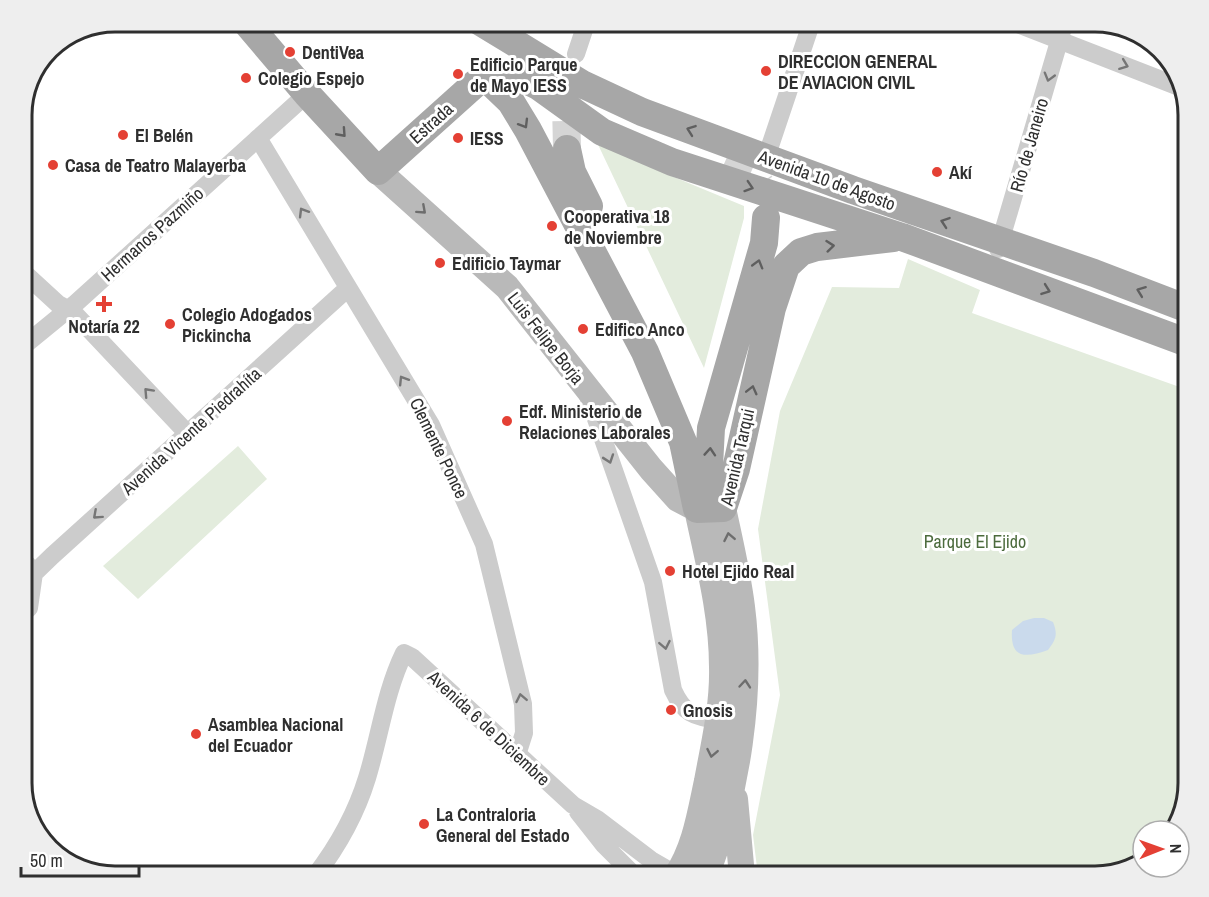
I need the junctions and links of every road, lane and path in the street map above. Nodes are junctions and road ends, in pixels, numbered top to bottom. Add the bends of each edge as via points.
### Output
1 (253, 31) edge
2 (494, 31) edge
3 (584, 31) edge
4 (809, 31) edge
5 (1036, 31) edge
6 (1062, 31) edge
7 (506, 39) junction
8 (1060, 40) junction
9 (576, 54) dead end
10 (487, 79) junction
11 (1171, 84) edge
12 (307, 94) junction
13 (258, 138) junction
14 (567, 149) tunnel mouth
15 (766, 158) junction
16 (724, 164) tunnel mouth
17 (378, 171) junction
18 (766, 218) dead end
19 (900, 237) junction
20 (1000, 240) junction
21 (991, 269) junction
22 (32, 280) edge
23 (348, 288) junction
24 (1178, 305) edge
25 (67, 309) junction
26 (32, 339) edge
27 (1178, 339) edge
28 (583, 383) junction
29 (188, 434) junction
30 (683, 442) junction
31 (710, 508) junction
32 (32, 575) edge
33 (718, 720) junction
34 (517, 755) junction
35 (732, 784) junction
36 (573, 805) junction
37 (322, 866) edge
38 (625, 866) edge
39 (661, 866) edge
40 (682, 866) edge
41 (709, 866) edge
42 (741, 866) edge

1 - 12 main road, Luis Felipe Borja
2 - 7 main road, Avenida 10 de Agosto
3 - 9 street
4 - 15 street
5 - 8 street
6 - 8 street, Río de Janeiro
15 -> 7 main road, Avenida 10 de Agosto via 642,112 582,84
7 - 16 main road via 519,62 552,85 646,137
8 -> 11 street
8 -> 20 street, Río de Janeiro
10 - 17 main road, Estrada via 469,88
10 -> 19 main road, Avenida 10 de Agosto via 511,76 526,80 602,132 672,162
10 -> 30 main road, Avenida Tarqui via 511,102 528,130 645,352
12 - 13 street, Hermanos Pazmiño
12 -> 17 main road, Luis Felipe Borja
23 -> 13 street, Clemente Ponce
13 - 25 street, Hermanos Pazmiño
14 - 30 main road via 572,172 672,368 681,405
20 -> 15 main road, Avenida 10 de Agosto
17 -> 28 main road, Luis Felipe Borja via 507,287
31 -> 18 main road via 711,428 764,243
19 - 21 main road, Avenida 10 de Agosto
31 -> 19 main road, Avenida Tarqui via 736,469 772,308 786,266 801,252 817,247
20 - 21 street, Río de Janeiro
24 -> 20 main road, Avenida 10 de Agosto
21 -> 27 main road, Avenida 10 de Agosto
22 - 25 street
23 - 29 street, Avenida Vicente Piedrahíta
34 -> 23 street, Clemente Ponce via 524,733 523,704 484,544 431,425
25 - 26 street, Hermanos Pazmiño
29 -> 25 street
28 - 31 main road, Avenida Tarqui via 678,499
28 -> 33 street, Luis Felipe Borja via 653,582 673,690 680,706 696,716
29 -> 32 street, Avenida Vicente Piedrahíta
30 - 31 main road, Avenida Tarqui
31 - 33 main road, Avenida Tarqui via 723,668
35 -> 31 main road, Avenida Tarqui via 746,670 742,607
33 -> 40 main road, Avenida Tarqui via 700,817
34 - 36 street, Avenida 6 de Diciembre
34 - 37 street, Avenida 6 de Diciembre via 404,653 394,674 353,817
35 - 41 main road, Avenida Tarqui
35 - 42 main road
36 - 38 street, Avenida 6 de Diciembre
36 - 39 street, Avenida 6 de Diciembre

